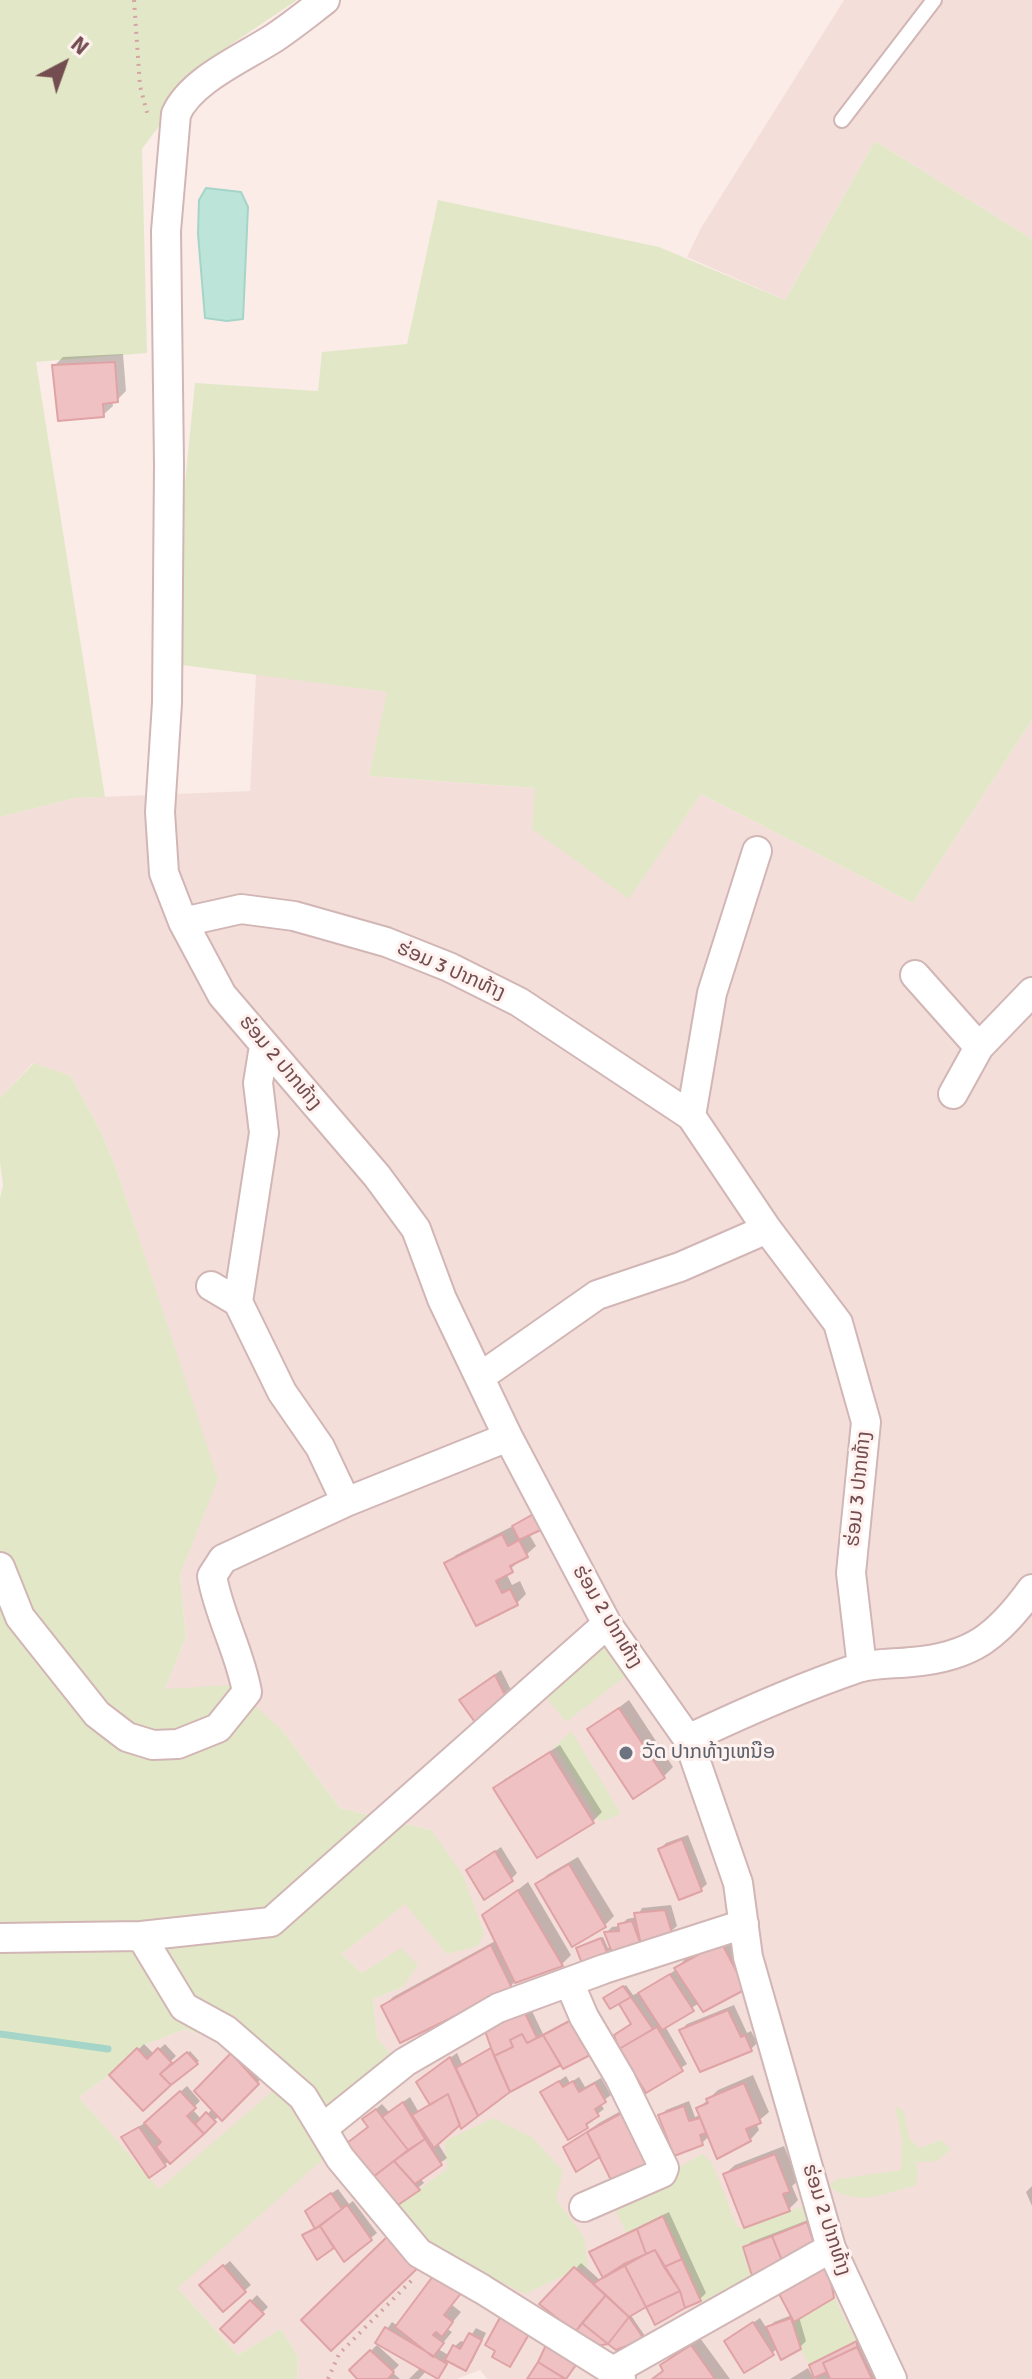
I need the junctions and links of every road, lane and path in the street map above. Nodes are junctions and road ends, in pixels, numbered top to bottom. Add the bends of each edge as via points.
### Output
1 (134, 0) edge
2 (325, 0) edge
3 (934, 0) edge
4 (842, 120) dead end
5 (174, 140) junction
6 (757, 851) dead end
7 (183, 922) junction
8 (915, 975) dead end
9 (1032, 992) edge
10 (264, 1046) junction
11 (979, 1047) junction
12 (953, 1094) dead end
13 (691, 1116) junction
14 (767, 1229) junction
15 (211, 1286) dead end
16 (238, 1302) junction
17 (480, 1377) junction
18 (508, 1437) junction
19 (346, 1502) junction
20 (0, 1567) edge
21 (1032, 1589) edge
22 (607, 1624) junction
23 (862, 1667) junction
24 (688, 1739) junction
25 (744, 1924) junction
26 (141, 1936) junction
27 (0, 1938) edge
28 (569, 1982) junction
29 (323, 2128) junction
30 (584, 2207) dead end
31 (831, 2248) junction
32 (432, 2261) junction
33 (617, 2375) edge
34 (328, 2379) edge
35 (892, 2379) edge

1 - 5 path via 146,109 150,120
2 - 5 street, ຮ່ອມ 2 ປາກທ້າງ via 195,88 176,114
3 - 4 lane
5 - 7 street, ຮ່ອມ 2 ປາກທ້າງ via 166,231 167,703 160,812 164,873
6 - 13 street via 712,993
7 - 10 street, ຮ່ອມ 2 ປາກທ້າງ via 222,995
7 - 13 street, ຮ່ອມ 3 ປາກທ້າງ via 241,909 294,916 386,942 519,1002
8 - 11 street
9 - 11 street
10 - 16 street via 258,1083 264,1133
10 - 17 street, ຮ່ອມ 2 ປາກທ້າງ via 416,1229
11 - 12 street
13 - 14 street, ຮ່ອມ 3 ປາກທ້າງ
14 - 17 street via 597,1295
14 - 23 street, ຮ່ອມ 3 ປາກທ້າງ via 838,1323 866,1422 851,1573
15 - 16 street
16 - 19 street via 282,1392 320,1447
17 - 18 street, ຮ່ອມ 2 ປາກທ້າງ
18 - 19 street
18 - 22 street, ຮ່ອມ 2 ປາກທ້າງ
19 - 20 street via 223,1559 212,1576 216,1601 247,1692 218,1728 178,1744 153,1745 127,1737 97,1714 20,1617
21 - 23 street via 1009,1621 967,1652
22 - 24 street, ຮ່ອມ 2 ປາກທ້າງ
22 - 26 street via 271,1922
23 - 24 street via 776,1698
24 - 25 street, ຮ່ອມ 2 ປາກທ້າງ via 738,1883
25 - 28 street
25 - 31 street, ຮ່ອມ 2 ປາກທ້າງ via 748,1957
26 - 27 street
26 - 29 street via 184,2007 226,2030 303,2097
28 - 29 street via 498,2008 405,2062
28 - 30 street via 664,2168
29 - 32 street via 340,2158 419,2253
31 - 33 street
31 - 35 street, ຮ່ອມ 2 ປາກທ້າງ
32 - 33 street
32 - 34 path via 339,2354

